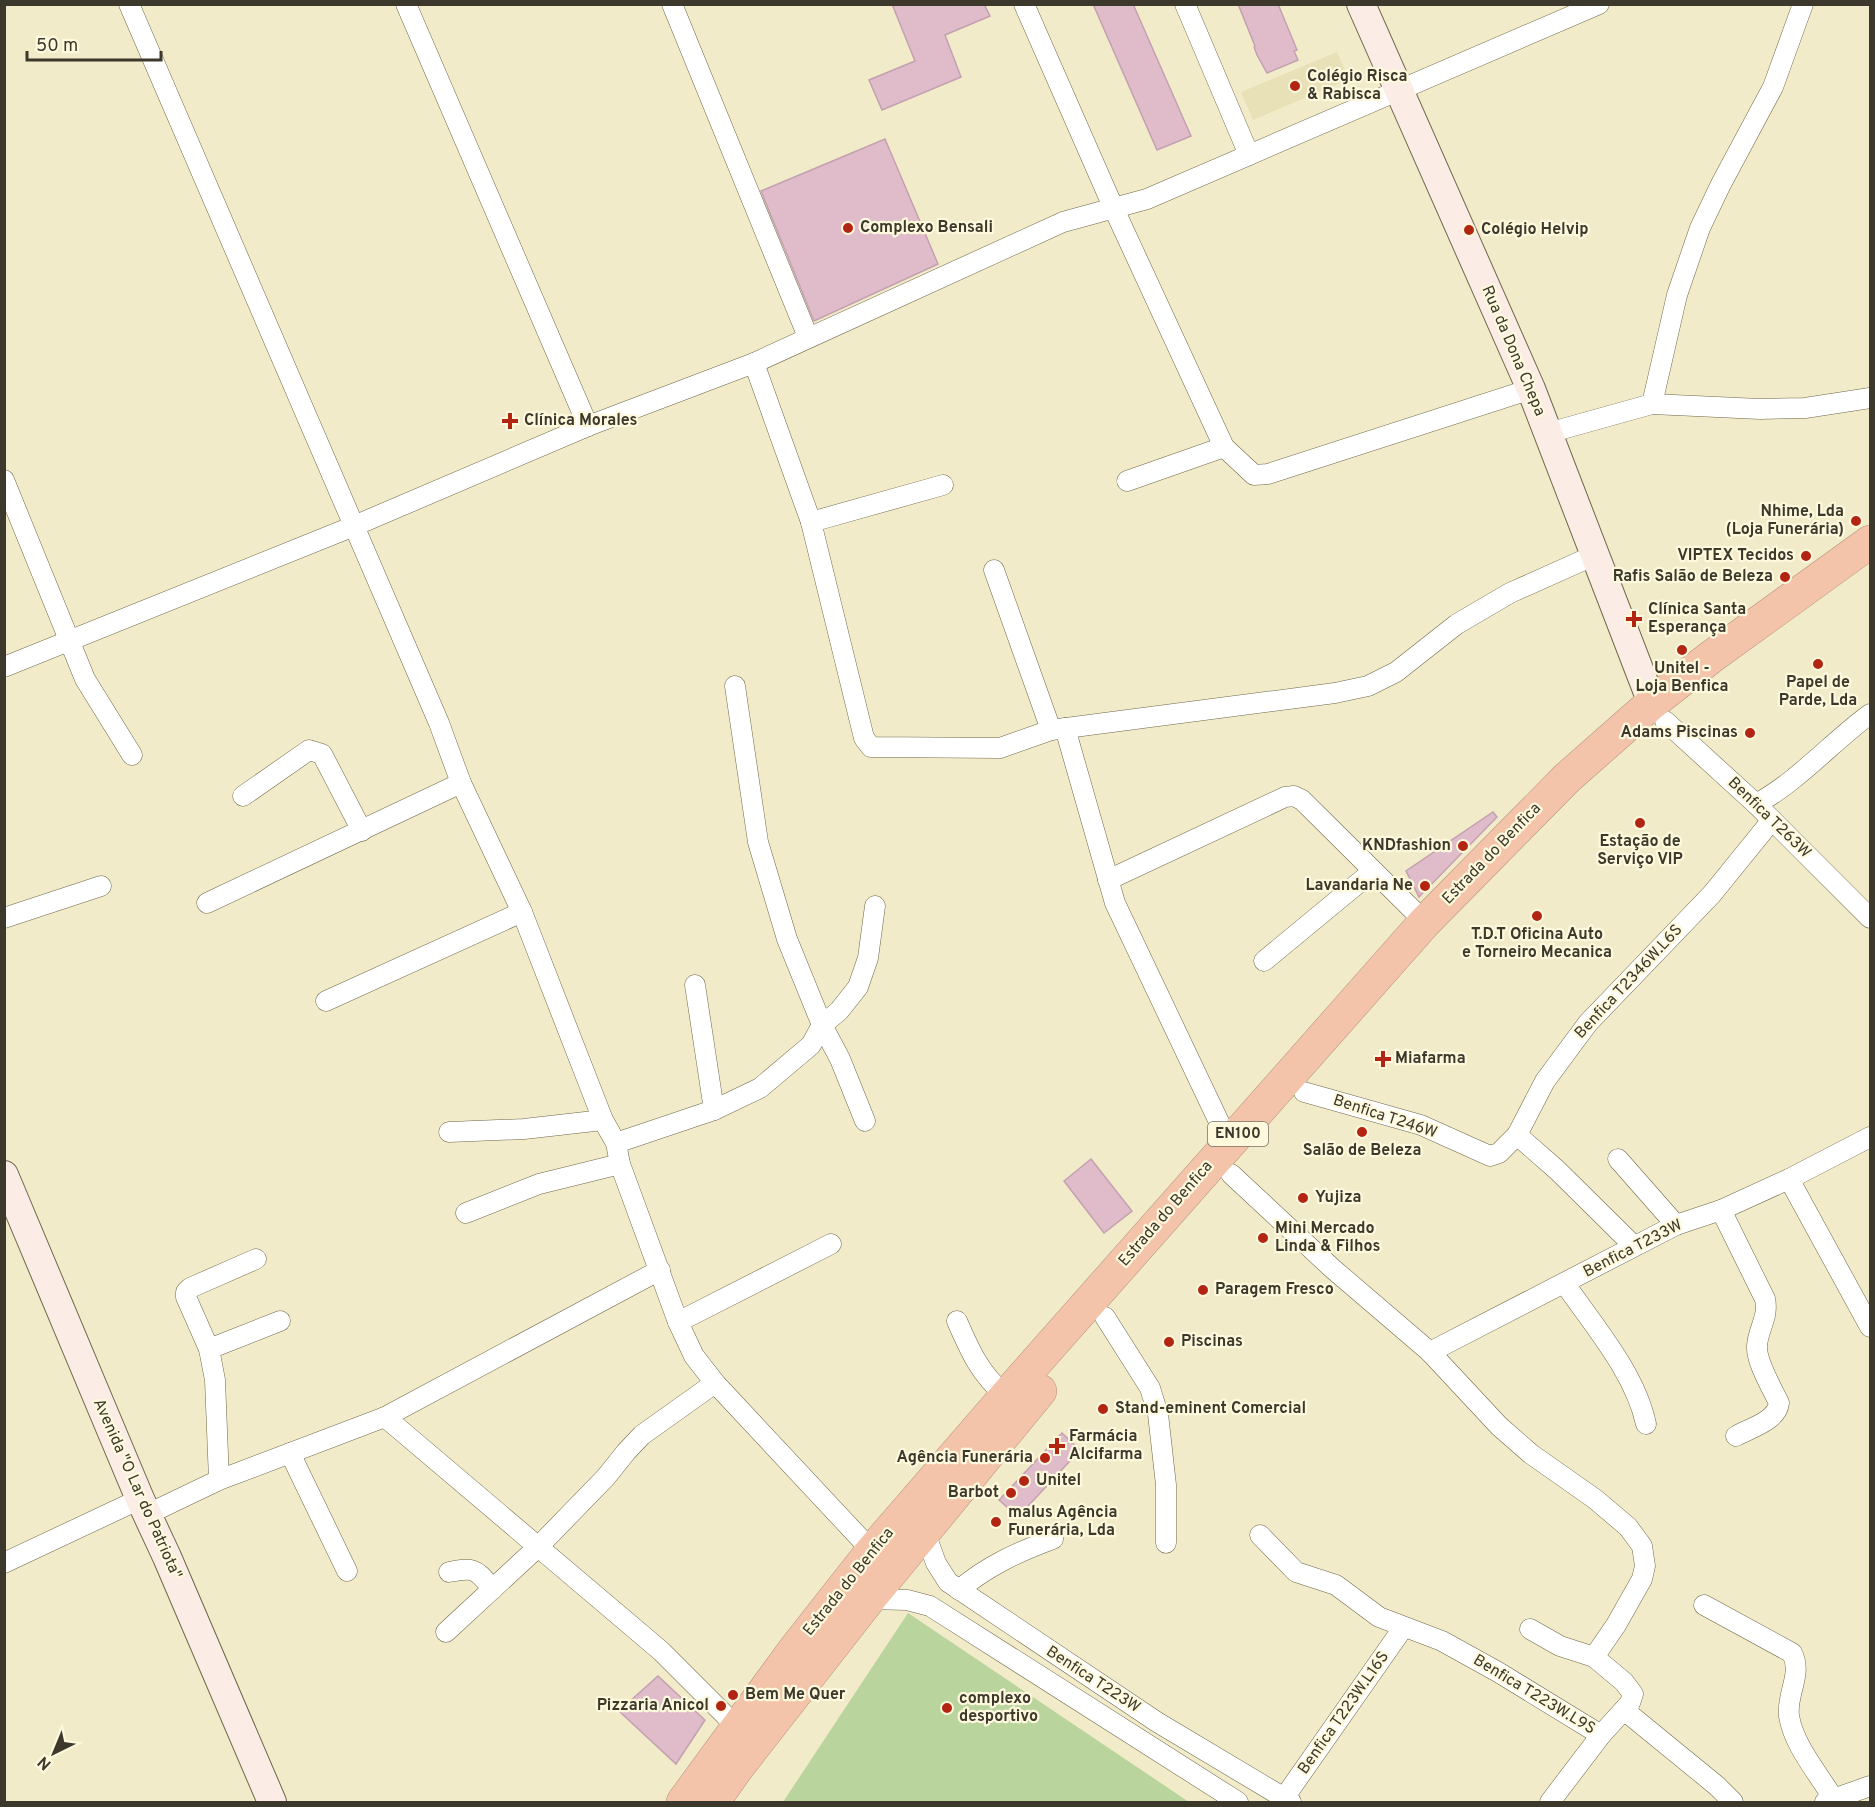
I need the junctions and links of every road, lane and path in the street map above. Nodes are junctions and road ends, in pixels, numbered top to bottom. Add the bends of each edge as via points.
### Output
1 (129, 4) edge
2 (406, 4) edge
3 (672, 4) edge
4 (1024, 4) edge
5 (1185, 4) edge
6 (1361, 4) edge
7 (1599, 4) edge
8 (1803, 4) edge
9 (1399, 90) junction
10 (1249, 155) junction
11 (1114, 209) junction
12 (808, 337) junction
13 (754, 363) junction
14 (1531, 389) junction
15 (1870, 398) edge
16 (1652, 404) junction
17 (588, 426) junction
18 (1548, 433) junction
19 (1224, 447) junction
20 (4, 480) edge
21 (1126, 481) dead end
22 (943, 485) dead end
23 (811, 522) junction
24 (354, 526) junction
25 (1870, 542) edge
26 (1595, 555) junction
27 (994, 570) dead end
28 (1870, 570) edge
29 (70, 641) junction
30 (4, 667) edge
31 (735, 686) dead end
32 (1659, 712) junction
33 (1870, 714) edge
34 (1058, 729) junction
35 (132, 755) dead end
36 (461, 783) junction
37 (243, 796) dead end
38 (1756, 804) junction
39 (1772, 820) junction
40 (362, 831) junction
41 (1373, 870) junction
42 (1108, 880) junction
43 (100, 886) dead end
44 (207, 903) dead end
45 (875, 906) dead end
46 (522, 912) junction
47 (4, 918) edge
48 (1870, 918) edge
49 (1425, 922) junction
50 (1264, 962) dead end
51 (695, 985) dead end
52 (326, 1001) dead end
53 (822, 1025) junction
54 (1304, 1092) junction
55 (714, 1110) junction
56 (603, 1120) junction
57 (865, 1121) dead end
58 (449, 1132) dead end
59 (1517, 1135) junction
60 (1870, 1137) edge
61 (616, 1143) junction
62 (1499, 1153) joint
63 (1230, 1158) junction
64 (1618, 1159) dead end
65 (620, 1164) junction
66 (4, 1175) edge
67 (1789, 1179) junction
68 (1721, 1210) junction
69 (466, 1213) dead end
70 (1676, 1225) junction
71 (831, 1244) dead end
72 (1634, 1246) junction
73 (256, 1259) dead end
74 (660, 1270) junction
75 (1564, 1284) junction
76 (1105, 1317) junction
77 (280, 1321) dead end
78 (957, 1321) dead end
79 (678, 1322) junction
80 (1870, 1327) edge
81 (209, 1349) junction
82 (1430, 1352) junction
83 (715, 1383) junction
84 (1006, 1396) junction
85 (385, 1417) junction
86 (1646, 1424) dead end
87 (1736, 1436) dead end
88 (290, 1453) junction
89 (219, 1480) junction
90 (144, 1506) junction
91 (924, 1530) junction
92 (1260, 1535) dead end
93 (1053, 1539) dead end
94 (1166, 1543) dead end
95 (539, 1546) junction
96 (872, 1551) junction
97 (4, 1563) edge
98 (347, 1571) dead end
99 (449, 1572) dead end
100 (493, 1589) junction
101 (959, 1590) junction
102 (869, 1599) junction
103 (1704, 1605) dead end
104 (1403, 1628) junction
105 (1530, 1629) dead end
106 (446, 1632) dead end
107 (1594, 1657) junction
108 (1624, 1710) junction
109 (737, 1727) junction
110 (1600, 1735) junction
111 (1870, 1786) edge
112 (1288, 1800) edge
113 (1829, 1800) edge
114 (272, 1803) edge
115 (683, 1803) edge
116 (713, 1803) edge
117 (1238, 1803) edge
118 (1550, 1803) edge
119 (1733, 1803) edge

1 - 24 street
2 - 17 street
3 - 12 street
4 - 11 street
5 - 10 street
6 - 9 main road, Rua da Dona Chepa
7 - 9 street
8 - 16 street via 1773,87 1700,228 1677,295
9 - 10 street
9 - 14 main road, Rua da Dona Chepa
10 - 11 street
11 - 12 street via 1063,222
11 - 19 street
12 - 13 street
13 - 17 street
13 - 23 street
14 - 18 main road, Rua da Dona Chepa
14 - 19 street via 1268,474 1254,475
15 - 16 street via 1805,408
16 - 18 street
17 - 24 street
18 - 26 main road, Rua da Dona Chepa
19 - 21 street
20 - 29 street
22 - 23 street
23 - 34 street via 864,738 871,747 1000,748
24 - 29 street
24 - 36 street
25 - 32 highway, Estrada do Benfica / EN100 via 1711,657
26 - 32 main road, Rua da Dona Chepa
26 - 34 street via 1509,593 1457,624 1396,672 1368,686
27 - 34 street
28 - 32 highway, Estrada do Benfica / EN100
29 - 30 street
29 - 35 street via 85,679
31 - 53 street via 758,842 787,939
32 - 38 street, Benfica T263W
32 - 49 highway, Estrada do Benfica / EN100 via 1567,778
32 - 54 highway, Estrada do Benfica / EN100 via 1529,842
33 - 38 street via 1772,796
34 - 42 street
36 - 40 street
36 - 46 street
37 - 40 street via 309,750 316,751 322,754
38 - 39 street, Benfica T263W
39 - 48 street, Benfica T263W
39 - 59 street, Benfica T2346W.L6S via 1712,894 1588,1023 1545,1080
40 - 44 street
41 - 42 street via 1302,800 1293,796
41 - 49 street
41 - 50 street
42 - 63 street via 1123,922
43 - 47 street
45 - 53 street via 868,958 858,987
46 - 52 street
46 - 56 street
49 - 63 highway, Estrada do Benfica / EN100
51 - 55 street
53 - 55 street via 811,1045 760,1088
53 - 57 street
54 - 62 street, Benfica T246W via 1421,1125 1490,1156
54 - 63 highway, Estrada do Benfica / EN100
55 - 61 street
56 - 58 street
56 - 61 street
59 - 62 street, Benfica T2346W.L6S
59 - 72 street
60 - 67 street, Benfica T233W
61 - 65 street
63 - 76 highway, Estrada do Benfica / EN100
63 - 82 street via 1333,1269
63 - 84 highway, Estrada do Benfica / EN100
64 - 70 street
65 - 69 street via 539,1184
65 - 74 street
66 - 90 main road, Avenida "O Lar do Patriota"
67 - 68 street, Benfica T233W
67 - 80 street
68 - 70 street, Benfica T233W
68 - 87 street via 1765,1299 1767,1310 1757,1345 1758,1357 1779,1403 1772,1417
70 - 72 street, Benfica T233W
71 - 79 street
72 - 75 street, Benfica T233W
73 - 81 street via 186,1292
74 - 79 street
74 - 85 street
75 - 82 street, Benfica T233W
75 - 86 street via 1638,1394
76 - 91 highway, Estrada do Benfica / EN100
76 - 94 street via 1150,1388 1158,1414 1166,1485
77 - 81 street
78 - 84 street via 972,1356 990,1382
79 - 83 street via 694,1356
81 - 89 street via 215,1380
82 - 107 street via 1499,1426 1531,1454 1614,1513 1642,1546 1642,1579
83 - 95 street via 642,1435
83 - 96 street
84 - 96 highway, Estrada do Benfica / EN100
85 - 88 street
85 - 95 street
88 - 89 street
88 - 98 street
89 - 90 street
90 - 97 street
90 - 114 main road, Avenida "O Lar do Patriota"
91 - 101 street, Benfica T223W via 941,1572
91 - 102 highway, Estrada do Benfica / EN100
92 - 104 street, Benfica T223W.L9S via 1296,1572 1336,1585 1379,1617
93 - 101 street via 1000,1561
95 - 100 street
95 - 109 street via 661,1651
96 - 109 highway, Estrada do Benfica / EN100
99 - 100 street via 469,1568
100 - 106 street
101 - 112 street, Benfica T223W via 1157,1722
102 - 116 highway, Estrada do Benfica / EN100
102 - 117 street via 907,1600 930,1606
103 - 113 street via 1792,1653 1797,1663 1788,1713 1793,1734
104 - 110 street, Benfica T223W.L9S via 1451,1646
104 - 112 street, Benfica T223W.L16S
105 - 107 street via 1560,1646
107 - 108 street via 1633,1694
108 - 110 street, Benfica T223W.L9S
108 - 119 street via 1718,1786
109 - 115 highway, Estrada do Benfica / EN100
110 - 118 street
111 - 113 street

